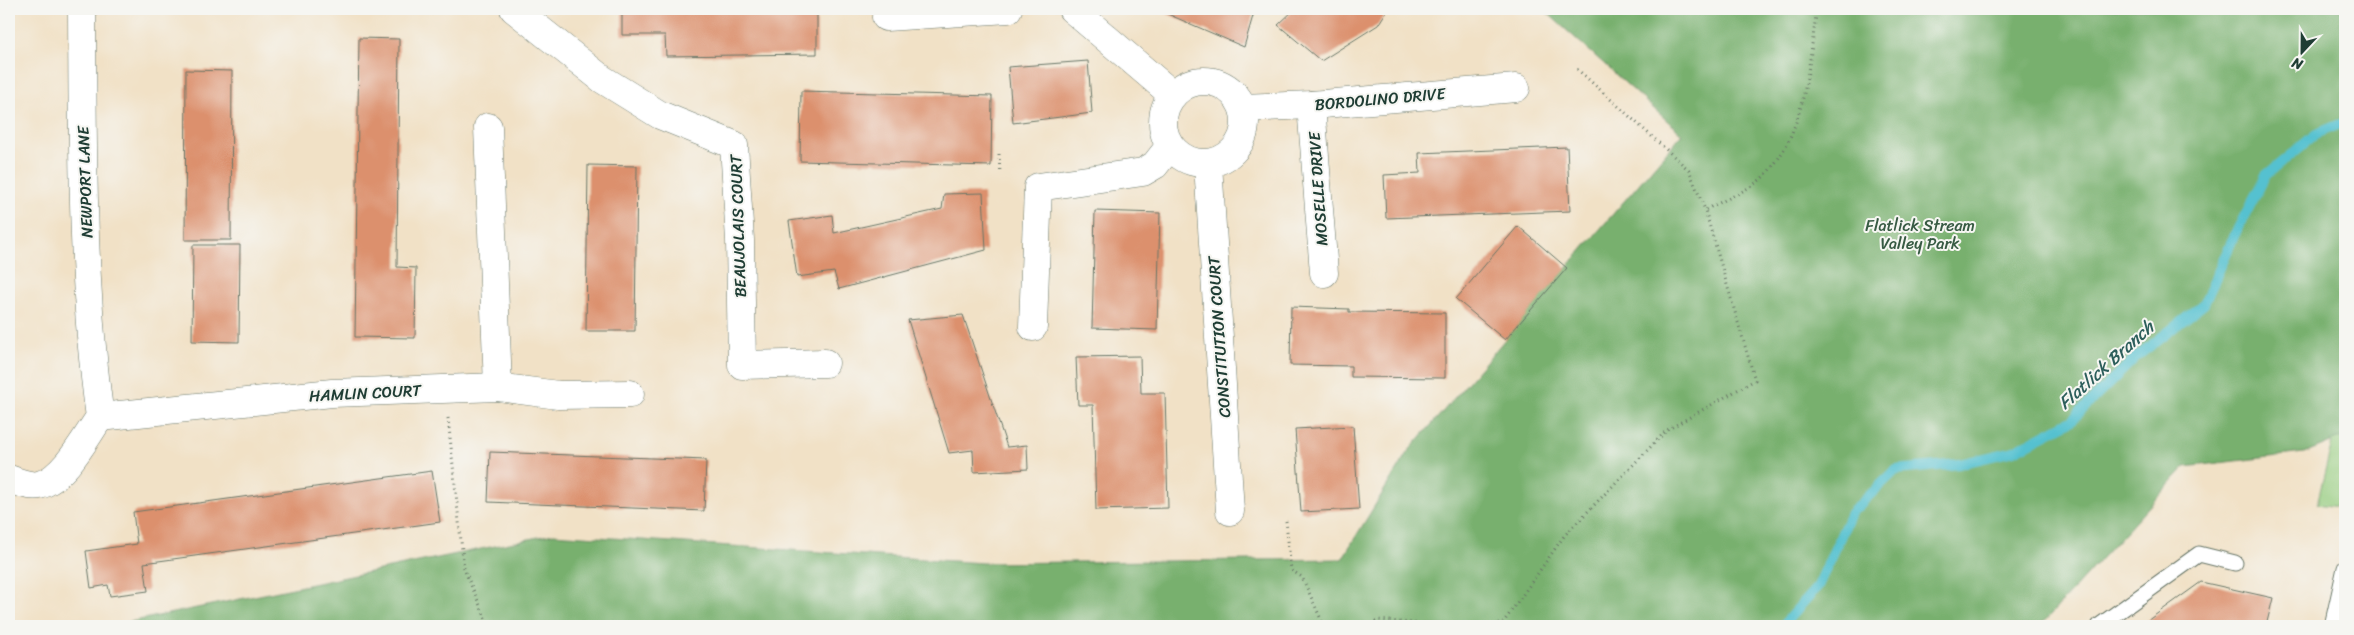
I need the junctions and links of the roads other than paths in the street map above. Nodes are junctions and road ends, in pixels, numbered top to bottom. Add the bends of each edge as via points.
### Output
1 (82, 9) edge
2 (514, 9) edge
3 (1008, 9) edge
4 (1072, 9) edge
5 (886, 17) dead end
6 (1516, 88) dead end
7 (1173, 95) junction
8 (1311, 105) junction
9 (1243, 108) junction
10 (488, 126) dead end
11 (1170, 146) junction
12 (1208, 164) junction
13 (1324, 273) dead end
14 (1033, 327) dead end
15 (825, 363) dead end
16 (498, 387) junction
17 (630, 394) dead end
18 (100, 417) junction
19 (9, 479) edge
20 (1230, 511) dead end
21 (2235, 563) dead end
22 (2345, 568) edge
23 (2099, 626) edge
24 (2332, 626) edge

1 - 18 street, NEWPORT LANE via 91,355
2 - 15 street, BEAUJOLAIS COURT via 602,79 660,115 734,145 740,240 742,365
3 - 5 street
4 - 7 street
6 - 8 street, BORDOLINO DRIVE
7 - 9 street via 1184,86 1210,81 1234,93
7 - 11 street via 1163,119
8 - 9 street, BORDOLINO DRIVE
8 - 13 street, MOSELLE DRIVE
9 - 12 street via 1245,132 1240,145 1230,156
10 - 16 street
11 - 12 street via 1190,161
11 - 14 street via 1155,165 1143,172 1038,187
12 - 20 street, CONSTITUTION COURT
16 - 17 street, HAMLIN COURT via 558,395
16 - 18 street, HAMLIN COURT via 332,393
18 - 19 street via 55,477 38,486
21 - 23 lane via 2199,554
22 - 24 lane

